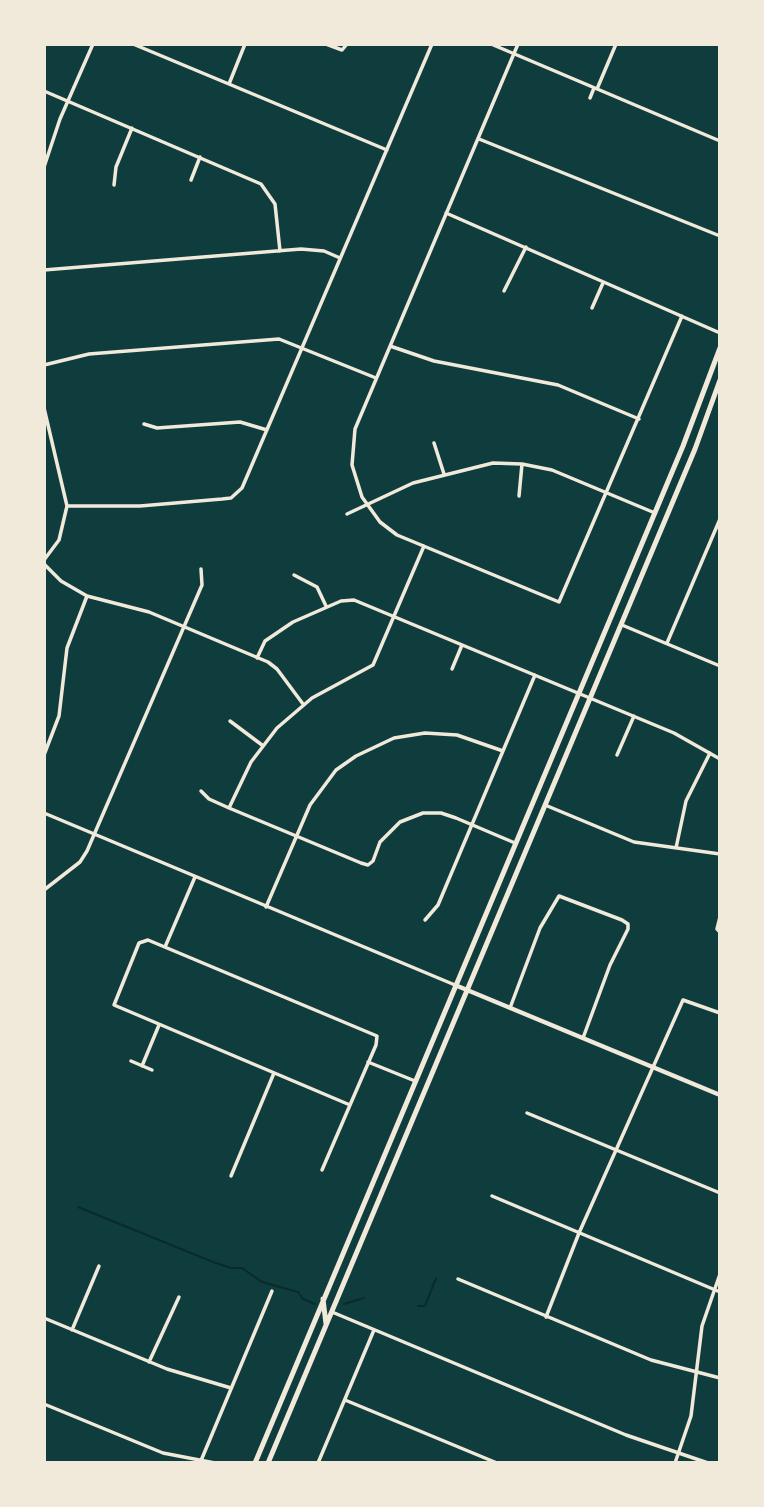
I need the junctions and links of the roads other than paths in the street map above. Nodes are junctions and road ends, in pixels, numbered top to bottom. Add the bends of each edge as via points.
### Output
1 (93, 44) edge
2 (133, 44) edge
3 (245, 44) edge
4 (326, 44) edge
5 (347, 44) edge
6 (432, 44) edge
7 (491, 44) edge
8 (518, 44) edge
9 (616, 44) edge
10 (514, 54) junction
11 (229, 84) junction
12 (595, 89) junction
13 (44, 91) edge
14 (590, 98) dead end
15 (67, 101) junction
16 (132, 128) junction
17 (479, 139) junction
18 (720, 141) edge
19 (387, 150) junction
20 (200, 157) junction
21 (44, 167) edge
22 (191, 180) dead end
23 (114, 185) dead end
24 (446, 213) junction
25 (720, 236) edge
26 (526, 247) junction
27 (280, 251) junction
28 (340, 258) junction
29 (44, 270) edge
30 (603, 283) junction
31 (504, 291) dead end
32 (592, 308) dead end
33 (682, 316) junction
34 (720, 332) edge
35 (390, 346) junction
36 (302, 347) junction
37 (720, 348) edge
38 (44, 365) edge
39 (376, 378) junction
40 (720, 380) edge
41 (44, 408) edge
42 (639, 419) junction
43 (144, 424) dead end
44 (267, 430) junction
45 (434, 443) dead end
46 (523, 464) junction
47 (444, 474) junction
48 (607, 492) junction
49 (519, 496) dead end
50 (367, 505) junction
51 (67, 506) junction
52 (655, 513) junction
53 (347, 514) dead end
54 (720, 519) edge
55 (424, 546) junction
56 (44, 562) edge
57 (201, 569) dead end
58 (294, 575) dead end
59 (87, 596) junction
60 (327, 606) junction
61 (395, 616) junction
62 (621, 624) junction
63 (184, 627) junction
64 (667, 643) junction
65 (463, 645) junction
66 (257, 658) junction
67 (720, 666) edge
68 (452, 669) dead end
69 (535, 675) junction
70 (579, 693) junction
71 (590, 698) junction
72 (303, 704) junction
73 (634, 716) junction
74 (230, 721) dead end
75 (262, 746) junction
76 (503, 751) junction
77 (710, 753) junction
78 (44, 755) edge
79 (617, 755) dead end
80 (720, 759) edge
81 (201, 791) dead end
82 (545, 805) junction
83 (229, 808) junction
84 (44, 813) edge
85 (472, 824) junction
86 (95, 834) junction
87 (296, 836) junction
88 (515, 843) junction
89 (676, 848) junction
90 (720, 854) edge
91 (195, 877) junction
92 (44, 890) edge
93 (266, 906) junction
94 (720, 917) edge
95 (425, 920) dead end
96 (719, 930) edge
97 (165, 947) junction
98 (455, 985) junction
99 (466, 990) junction
100 (510, 1007) junction
101 (720, 1013) edge
102 (159, 1025) junction
103 (583, 1038) junction
104 (131, 1061) dead end
105 (368, 1062) junction
106 (142, 1066) junction
107 (654, 1068) junction
108 (152, 1070) dead end
109 (274, 1073) junction
110 (415, 1081) junction
111 (720, 1095) edge
112 (350, 1105) junction
113 (527, 1113) dead end
114 (617, 1150) junction
115 (322, 1170) dead end
116 (231, 1176) dead end
117 (720, 1193) edge
118 (492, 1196) dead end
119 (579, 1233) junction
120 (99, 1266) dead end
121 (720, 1274) edge
122 (458, 1279) dead end
123 (714, 1289) junction
124 (272, 1291) dead end
125 (340, 1292) junction
126 (720, 1292) edge
127 (179, 1297) dead end
128 (323, 1299) junction
129 (332, 1312) junction
130 (546, 1317) junction
131 (44, 1318) edge
132 (326, 1325) junction
133 (374, 1329) junction
134 (72, 1330) junction
135 (149, 1362) junction
136 (696, 1373) junction
137 (720, 1378) edge
138 (231, 1388) junction
139 (345, 1400) junction
140 (44, 1404) edge
141 (679, 1454) junction
142 (200, 1462) edge
143 (215, 1463) edge
144 (255, 1463) edge
145 (266, 1463) edge
146 (318, 1463) edge
147 (496, 1463) edge
148 (675, 1463) edge
149 (708, 1463) edge

1 - 15 street
2 - 11 street
3 - 11 street
4 - 5 street via 342,50
6 - 19 street
7 - 10 street
8 - 10 street
9 - 12 street
10 - 12 street
10 - 17 street
11 - 19 street
12 - 14 street
12 - 18 street
13 - 15 street
15 - 16 street
15 - 21 street
16 - 20 street
16 - 23 street via 116,167
17 - 24 street
17 - 25 street
19 - 28 street
20 - 22 street
20 - 27 street via 267,189 277,212
24 - 26 street
24 - 35 street
26 - 30 street
26 - 31 street
27 - 28 street via 314,249
27 - 29 street
28 - 36 street
30 - 32 street
30 - 33 street
33 - 34 street
33 - 42 street
35 - 39 street
35 - 42 street via 434,361 550,383
36 - 38 street via 279,339 227,342 89,354
36 - 39 street
36 - 44 street
37 - 52 main road
39 - 50 street via 352,446 356,482
40 - 62 main road
41 - 51 street
42 - 48 street
43 - 44 street via 157,428 240,422
44 - 51 street via 242,488 231,498 141,506
45 - 47 street
46 - 47 street via 493,463
46 - 48 street
46 - 49 street
47 - 50 street
48 - 52 street
48 - 55 street via 559,602
50 - 53 street
50 - 55 street via 388,529
51 - 56 street via 59,540
52 - 70 main road
54 - 64 street
55 - 61 street
56 - 59 street via 61,581
57 - 63 street via 202,585
58 - 60 street via 317,587
59 - 63 street via 149,612
59 - 78 street via 67,648 59,716
60 - 61 street via 354,600
60 - 66 street via 270,637
61 - 65 street
61 - 72 street via 373,665
62 - 64 street
62 - 71 main road
63 - 66 street
63 - 86 street
64 - 67 street
65 - 68 street
65 - 69 street
66 - 72 street via 277,669
69 - 70 street
69 - 76 street
70 - 71 street
70 - 88 main road
71 - 73 street
71 - 82 main road
72 - 75 street
73 - 77 street
73 - 79 street
74 - 75 street
75 - 83 street
76 - 85 street
76 - 87 street via 471,738 438,733 380,743 344,764 322,786
77 - 80 street
77 - 89 street via 686,801
81 - 83 street
82 - 89 street via 634,842
82 - 99 main road
83 - 87 street
84 - 86 street
85 - 87 street via 441,813 410,817 391,830 368,864
85 - 88 street
85 - 95 street via 438,905
86 - 91 street
86 - 92 street via 80,862
87 - 93 street
88 - 98 main road
89 - 90 street
91 - 93 street
91 - 97 street
93 - 98 street
94 - 96 street
97 - 102 street via 142,939 114,1005
97 - 105 street via 377,1037
98 - 99 street
98 - 110 main road
99 - 100 street
99 - 125 main road
100 - 103 street
100 - 103 street via 540,928 559,896 628,924
101 - 107 street via 683,1000
102 - 106 street
102 - 109 street
103 - 107 street
104 - 106 street
105 - 110 street
105 - 112 street
106 - 108 street
107 - 111 street
107 - 114 street
109 - 112 street
109 - 116 street
110 - 128 main road
112 - 115 street
113 - 114 street
114 - 117 street
114 - 119 street
118 - 119 street
119 - 123 street
119 - 130 street
120 - 134 street
121 - 123 street
122 - 130 street
123 - 126 street
123 - 136 street via 702,1326
124 - 138 street
125 - 128 main road
125 - 129 main road
127 - 135 street
128 - 132 main road
128 - 144 main road
129 - 132 main road
129 - 133 street
130 - 136 street via 651,1360
131 - 134 street
132 - 145 main road
133 - 139 street
133 - 141 street
134 - 135 street
135 - 138 street
136 - 137 street
136 - 141 street via 691,1416
138 - 142 street
139 - 146 street
139 - 147 street
140 - 142 street via 163,1454
141 - 148 street
141 - 149 street
142 - 143 street

